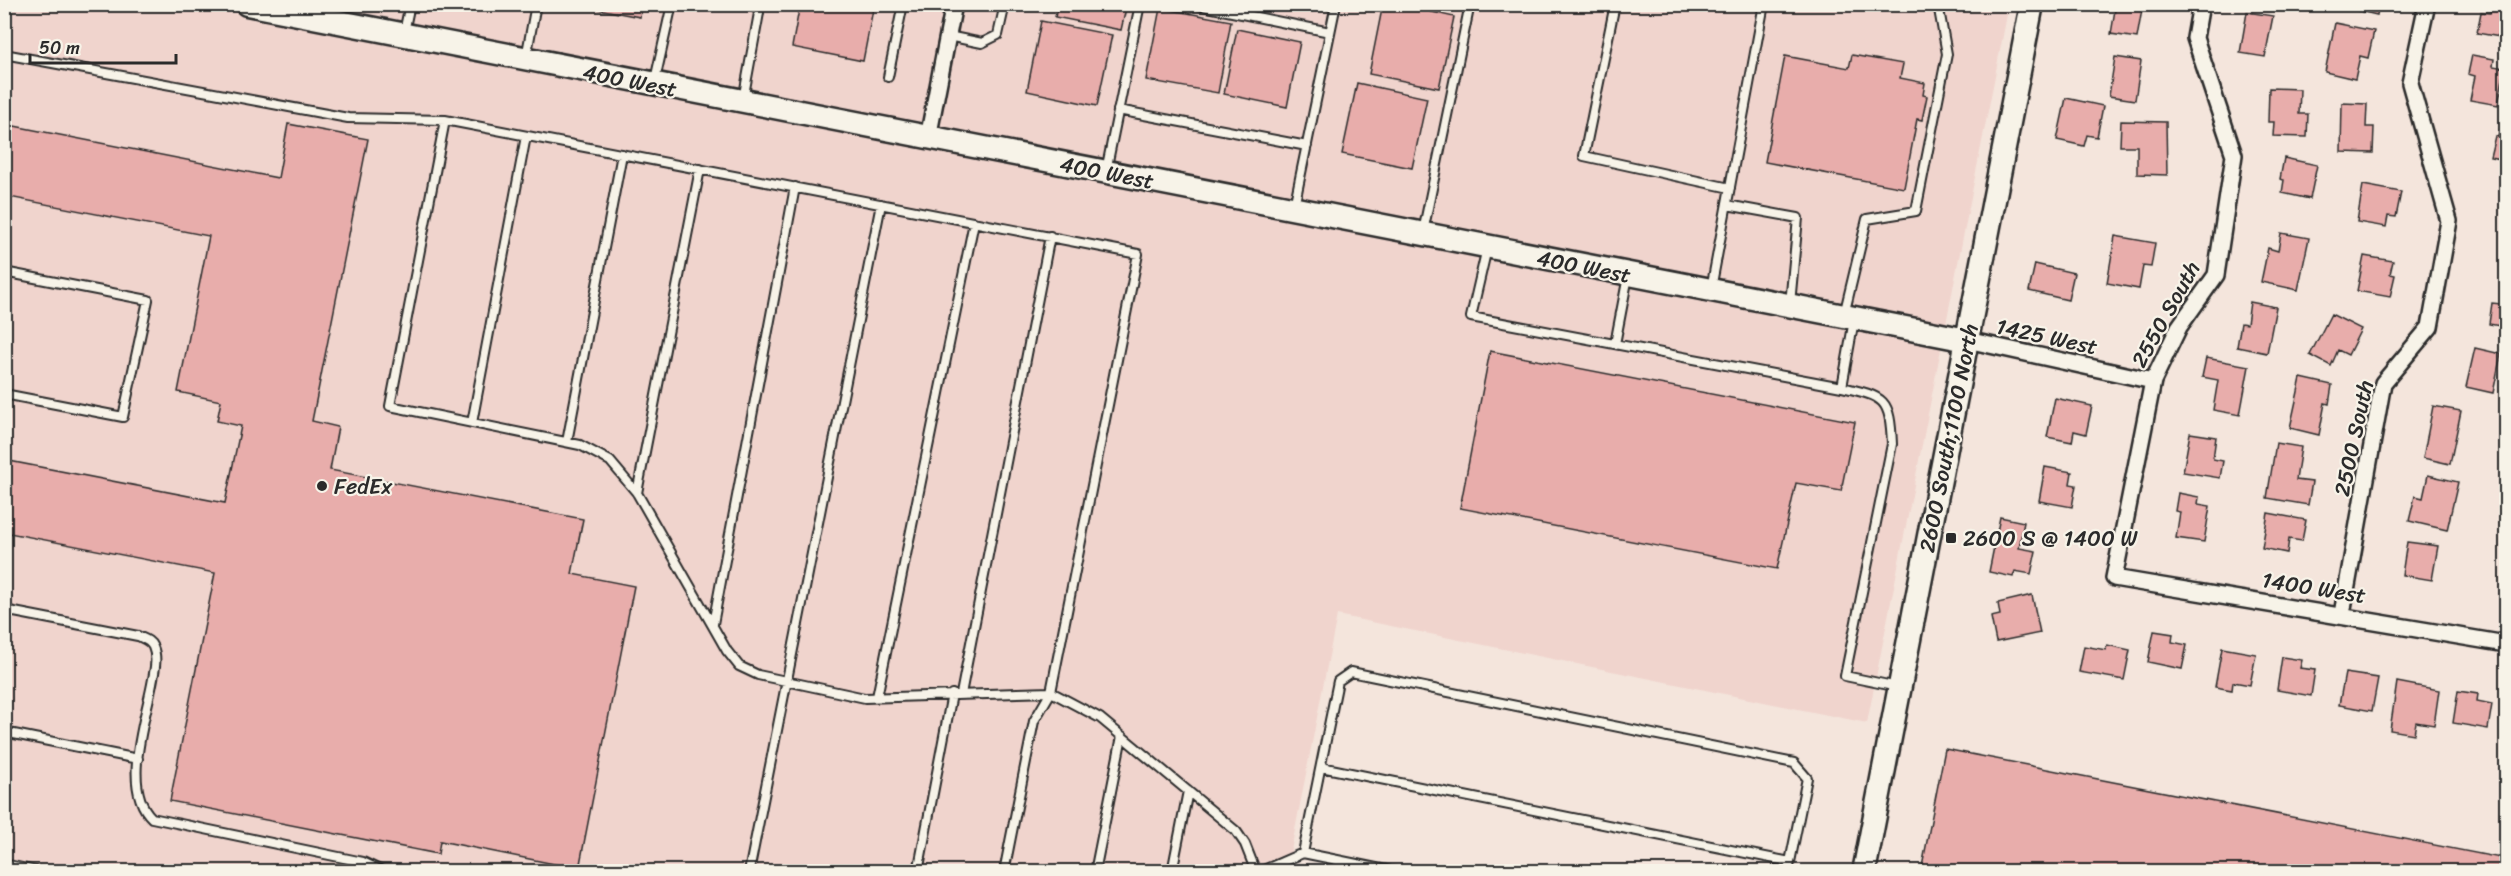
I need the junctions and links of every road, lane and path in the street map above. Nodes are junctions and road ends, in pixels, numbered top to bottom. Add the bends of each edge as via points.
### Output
1 (247, 4) edge
2 (410, 4) edge
3 (536, 4) edge
4 (672, 4) edge
5 (755, 4) edge
6 (903, 4) edge
7 (954, 4) edge
8 (1005, 4) edge
9 (1140, 4) edge
10 (1193, 4) edge
11 (1336, 4) edge
12 (1470, 4) edge
13 (1615, 4) edge
14 (1764, 4) edge
15 (1938, 4) edge
16 (2032, 4) edge
17 (2201, 4) edge
18 (2427, 4) edge
19 (280, 8) edge
20 (1330, 32) junction
21 (403, 35) junction
22 (948, 36) junction
23 (4, 54) edge
24 (526, 59) junction
25 (888, 77) dead end
26 (654, 84) junction
27 (742, 102) junction
28 (1118, 110) junction
29 (445, 120) junction
30 (526, 136) junction
31 (928, 138) junction
32 (1307, 146) junction
33 (622, 154) junction
34 (700, 169) junction
35 (1106, 172) junction
36 (795, 187) junction
37 (1730, 188) junction
38 (881, 204) junction
39 (1727, 205) junction
40 (1293, 209) junction
41 (974, 222) junction
42 (1423, 234) junction
43 (1050, 236) junction
44 (1487, 247) junction
45 (4, 272) edge
46 (1628, 274) junction
47 (1710, 290) junction
48 (1790, 306) junction
49 (1849, 317) junction
50 (1967, 340) junction
51 (1615, 344) junction
52 (2153, 381) junction
53 (1842, 387) junction
54 (4, 393) edge
55 (472, 423) junction
56 (567, 442) junction
57 (637, 493) junction
58 (2114, 578) joint
59 (4, 610) edge
60 (2342, 614) junction
61 (713, 624) junction
62 (2506, 644) edge
63 (787, 682) junction
64 (1899, 687) junction
65 (1051, 692) junction
66 (952, 694) junction
67 (961, 694) junction
68 (877, 697) junction
69 (4, 732) edge
70 (1122, 736) junction
71 (138, 759) junction
72 (1321, 767) junction
73 (1188, 791) junction
74 (1303, 853) junction
75 (1337, 860) junction
76 (1790, 862) junction
77 (4, 864) edge
78 (41, 872) edge
79 (384, 872) edge
80 (749, 872) edge
81 (918, 872) edge
82 (1004, 872) edge
83 (1095, 872) edge
84 (1172, 872) edge
85 (1257, 872) edge
86 (1335, 872) edge
87 (1396, 872) edge
88 (1788, 872) edge
89 (1864, 872) edge

1 - 19 street, 400 West
2 - 21 lane
3 - 24 lane
4 - 26 lane
5 - 27 lane via 759,13
6 - 25 lane
7 - 22 street
8 - 22 lane via 998,35 982,43
9 - 28 lane
10 - 20 lane
11 - 20 lane
12 - 42 lane
13 - 37 lane via 1584,156
14 - 37 lane
15 - 49 lane via 1947,54 1916,211 1867,219
16 - 50 street, 2600 South;1100 North
17 - 52 street, 2550 South via 2195,38 2234,155 2216,275 2179,327
18 - 60 street, 2500 South via 2410,83 2449,221 2430,327 2383,383
19 - 21 street, 400 West
20 - 32 lane
21 - 24 street, 400 West
22 - 31 street
23 - 29 lane via 348,118
24 - 26 street, 400 West
26 - 27 street, 400 West
27 - 31 street, 400 West
28 - 32 lane
28 - 35 lane
29 - 30 lane
29 - 55 lane via 390,406
30 - 33 lane
30 - 55 lane
31 - 35 street, 400 West
32 - 40 lane
33 - 34 lane
33 - 56 lane
34 - 36 lane
34 - 57 lane
35 - 40 street, 400 West
36 - 38 lane
36 - 61 lane
37 - 39 lane
38 - 41 lane
38 - 63 lane
39 - 47 lane
39 - 48 lane via 1798,218
40 - 42 street, 400 West
41 - 43 lane
41 - 68 lane
42 - 44 street, 400 West
43 - 65 lane via 1138,254
43 - 67 lane
44 - 46 street, 400 West
44 - 51 lane via 1471,318
45 - 54 lane via 148,300 123,417
46 - 47 street, 400 West
46 - 51 lane
47 - 48 street, 400 West
48 - 49 street, 400 West
49 - 50 street, 400 West
49 - 53 lane
50 - 52 street, 1425 West
50 - 64 street, 2600 South;1100 North
51 - 53 lane
52 - 58 street, 2550 South
53 - 64 lane via 1875,395 1891,413 1892,444 1845,676
55 - 56 lane
56 - 57 lane via 610,461
57 - 61 lane
58 - 60 street, 1400 West
59 - 71 lane via 147,640 153,647 154,670
60 - 62 street, 1400 West
61 - 63 lane via 739,666
63 - 68 lane
63 - 80 lane
64 - 89 street, 2600 South;1100 North
65 - 67 lane
65 - 70 lane via 1100,718
65 - 82 lane via 1034,721
66 - 67 lane
66 - 68 lane
66 - 81 lane
69 - 71 lane
70 - 73 lane
70 - 83 lane
71 - 79 lane via 136,789 139,801 152,818 363,862
72 - 74 lane
72 - 76 lane
72 - 76 lane via 1338,681 1351,672 1794,763 1807,778
73 - 84 lane
73 - 85 lane via 1236,831
74 - 75 lane
74 - 85 lane
75 - 86 lane
75 - 87 lane
76 - 88 lane
77 - 78 lane

